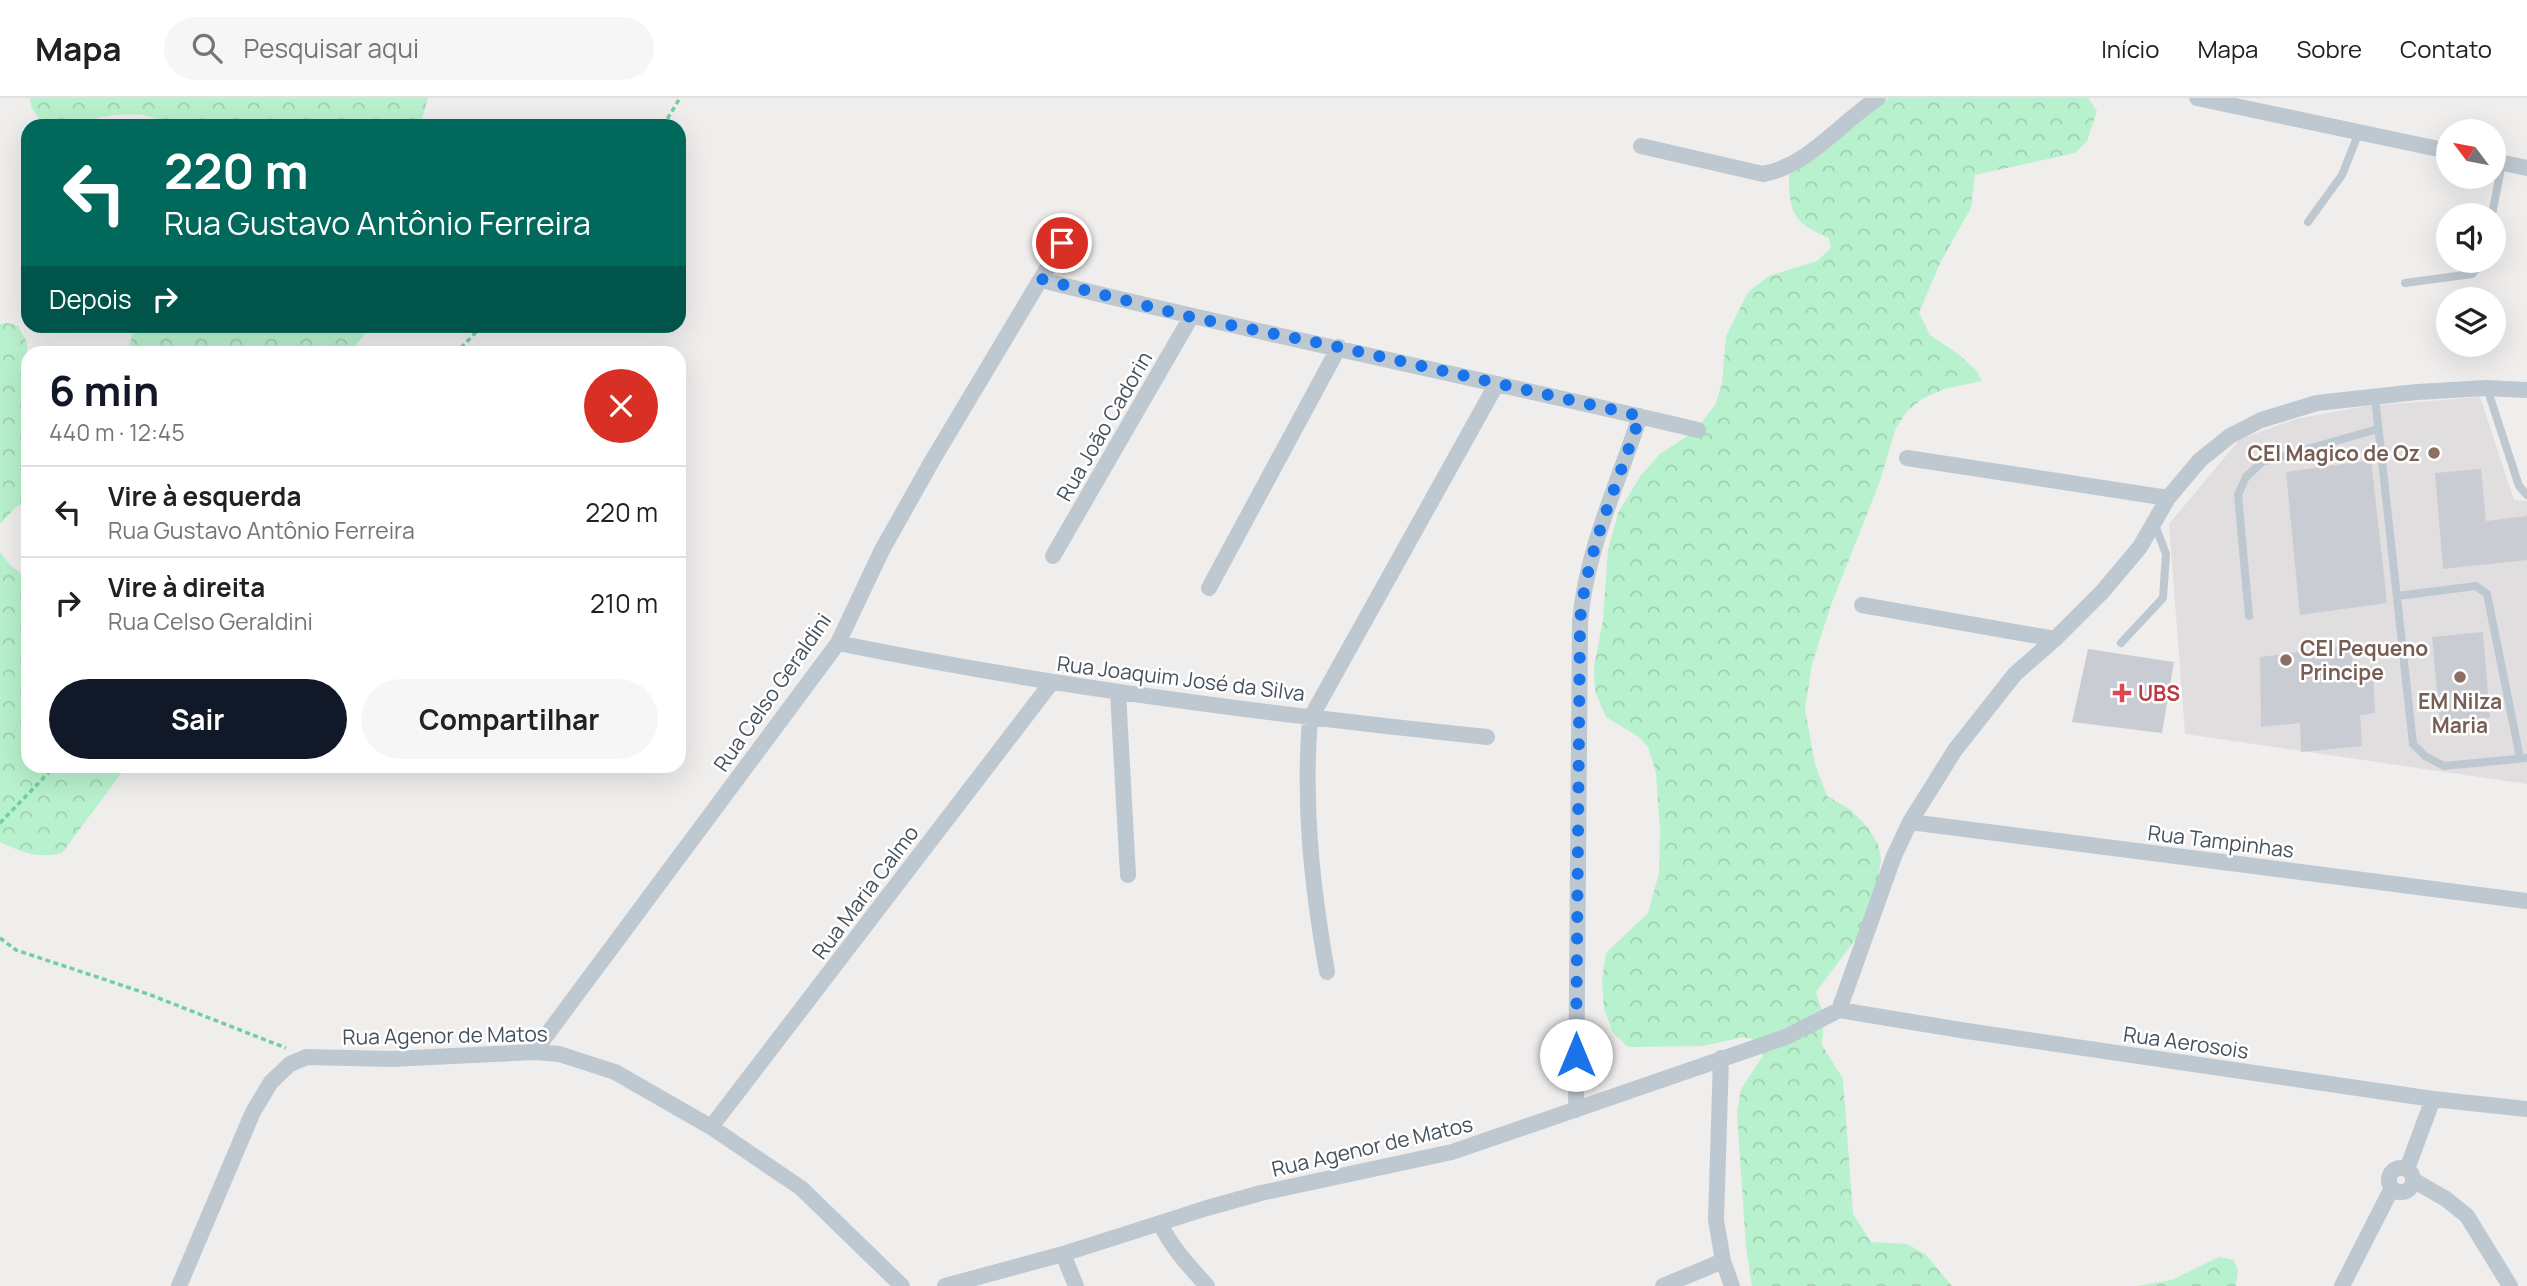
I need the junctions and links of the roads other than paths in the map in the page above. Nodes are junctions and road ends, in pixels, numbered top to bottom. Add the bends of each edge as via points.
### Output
1 (1878, 98) edge
2 (2197, 98) edge
3 (2359, 132) junction
4 (1641, 146) dead end
5 (2436, 148) edge
6 (2506, 164) edge
7 (2527, 168) edge
8 (2308, 222) dead end
9 (1073, 225) dead end
10 (2473, 273) edge
11 (1041, 279) junction
12 (2405, 283) dead end
13 (1191, 317) junction
14 (1339, 347) junction
15 (1496, 385) junction
16 (2487, 388) junction
17 (2527, 390) edge
18 (2375, 397) junction
19 (1640, 416) junction
20 (2378, 429) junction
21 (1698, 430) dead end
22 (1907, 458) dead end
23 (2527, 495) edge
24 (2168, 498) junction
25 (2154, 523) junction
26 (1053, 556) dead end
27 (1209, 588) dead end
28 (2397, 596) junction
29 (1862, 605) dead end
30 (2249, 616) dead end
31 (2056, 639) junction
32 (838, 643) junction
33 (2121, 643) dead end
34 (1052, 682) junction
35 (1118, 693) junction
36 (1310, 719) junction
37 (1487, 737) dead end
38 (2524, 758) edge
39 (1910, 822) junction
40 (1128, 875) dead end
41 (2527, 901) edge
42 (1327, 972) dead end
43 (1839, 1010) junction
44 (534, 1052) junction
45 (1721, 1058) junction
46 (2433, 1099) junction
47 (2527, 1109) edge
48 (1576, 1110) junction
49 (711, 1127) junction
50 (2404, 1181) junction
51 (1160, 1223) junction
52 (1063, 1254) junction
53 (1723, 1261) junction
54 (179, 1286) edge
55 (902, 1286) edge
56 (945, 1286) edge
57 (1076, 1286) edge
58 (1207, 1286) edge
59 (1663, 1286) edge
60 (1732, 1286) edge
61 (2342, 1286) edge
62 (2510, 1286) edge

1 - 4 street via 1780,171 1763,174
2 - 3 street
3 - 5 street
3 - 8 lane via 2342,175
6 - 7 street
9 - 11 street, Rua Celso Geraldini
10 - 12 lane
11 - 13 street
11 - 32 street, Rua Celso Geraldini via 901,516
13 - 14 street
13 - 26 street, Rua João Cadorin
14 - 15 street
14 - 27 street
15 - 19 street
15 - 36 street, Rua Joaquim José da Silva
16 - 17 street
16 - 18 street
16 - 23 lane via 2519,486
18 - 20 lane
18 - 24 street via 2317,403 2261,420 2230,436 2200,460
19 - 21 street
19 - 48 street via 1583,591
20 - 28 lane
20 - 30 lane via 2262,462 2246,477 2238,495
22 - 24 street
24 - 25 street
25 - 31 street via 2103,591
25 - 33 lane via 2166,554 2163,598
28 - 38 lane via 2476,586 2487,594
28 - 38 lane via 2413,744 2444,766
29 - 31 street
31 - 39 street via 2015,674 1955,750
32 - 34 street, Rua Joaquim José da Silva
32 - 44 street, Rua Celso Geraldini
34 - 35 street, Rua Joaquim José da Silva
34 - 49 street, Rua Maria Calmo
35 - 36 street, Rua Joaquim José da Silva
35 - 40 street
36 - 37 street
36 - 42 street via 1307,826
39 - 41 street, Rua Tampinhas
39 - 43 street
43 - 45 street, Rua Agenor de Matos via 1786,1037
43 - 46 street, Rua Aerosois
44 - 49 street, Rua Agenor de Matos via 559,1054 615,1072
44 - 54 street, Rua Agenor de Matos via 390,1059 307,1057 290,1064 279,1072 253,1112
45 - 48 street, Rua Agenor de Matos
45 - 53 street via 1716,1220
46 - 47 street, Rua Aerosois
46 - 50 street
48 - 51 street, Rua Agenor de Matos via 1452,1152 1261,1193
49 - 55 street, Rua Agenor de Matos via 801,1188
50 - 61 street via 2370,1231
50 - 62 street via 2446,1199 2467,1216
51 - 52 street, Rua Agenor de Matos
51 - 58 street
52 - 56 street, Rua Agenor de Matos
52 - 57 street
53 - 59 street
53 - 60 street

